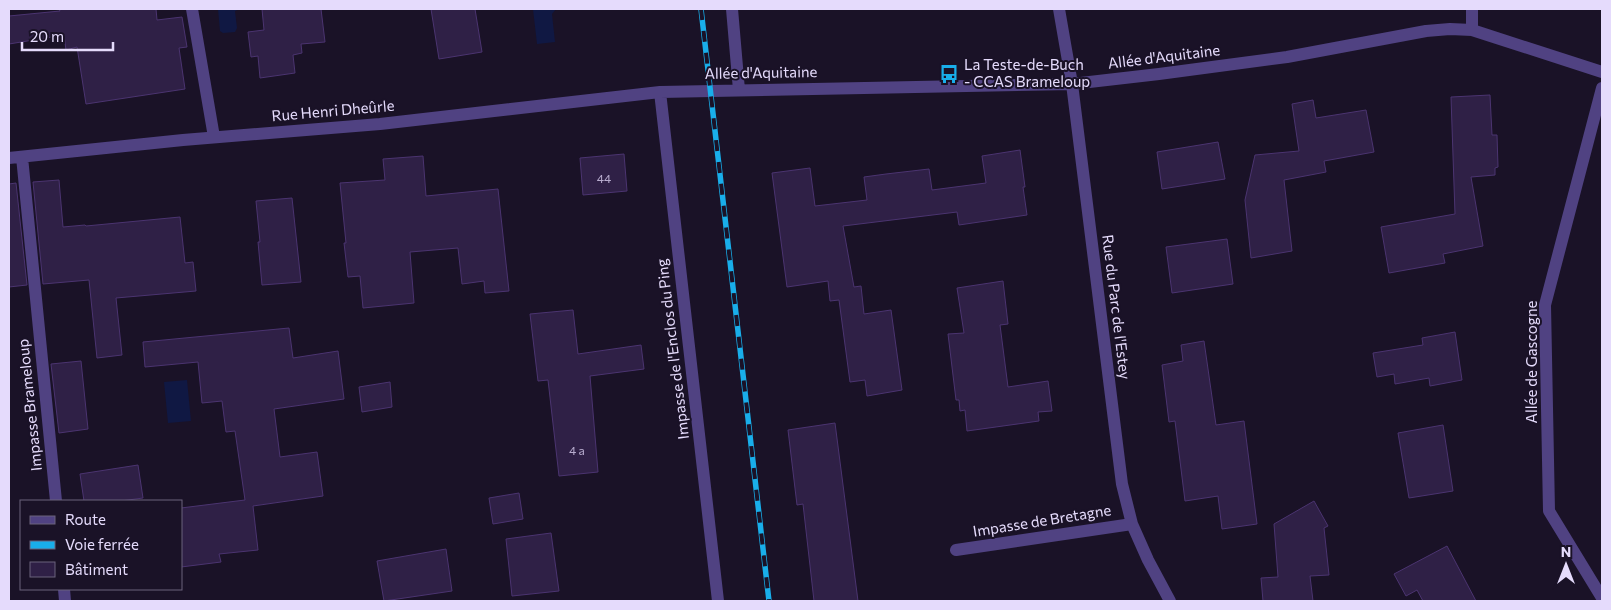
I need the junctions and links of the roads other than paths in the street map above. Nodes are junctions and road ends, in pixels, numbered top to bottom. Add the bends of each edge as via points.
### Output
1 (192, 9) edge
2 (732, 9) edge
3 (1059, 9) edge
4 (1472, 9) edge
5 (1472, 30) junction
6 (1602, 72) edge
7 (1072, 84) junction
8 (1602, 88) edge
9 (739, 90) junction
10 (660, 92) junction
11 (214, 137) junction
12 (22, 157) junction
13 (9, 158) edge
14 (56, 500) edge
15 (1132, 524) junction
16 (956, 550) dead end
17 (1602, 598) edge
18 (718, 601) edge
19 (1170, 601) edge

1 - 11 street
2 - 9 street
3 - 7 street, Rue du Parc de l'Estey
4 - 5 street
5 - 6 street, Allée d'Aquitaine
5 - 7 street, Allée d'Aquitaine via 1426,31 1287,57
7 - 9 street, Allée d'Aquitaine
7 - 15 street, Rue du Parc de l'Estey via 1122,484
8 - 17 street, Allée de Gascogne via 1545,305 1549,511
9 - 10 street, Allée d'Aquitaine
10 - 11 street, Rue Henri Dheûrle via 380,124
10 - 18 street, Impasse de l'Enclos du Ping
11 - 12 street, Rue Henri Dheûrle
12 - 13 street, Rue Henri Dheûrle
12 - 14 street, Impasse Brameloup
15 - 16 street, Impasse de Bretagne
15 - 19 street, Rue du Parc de l'Estey

